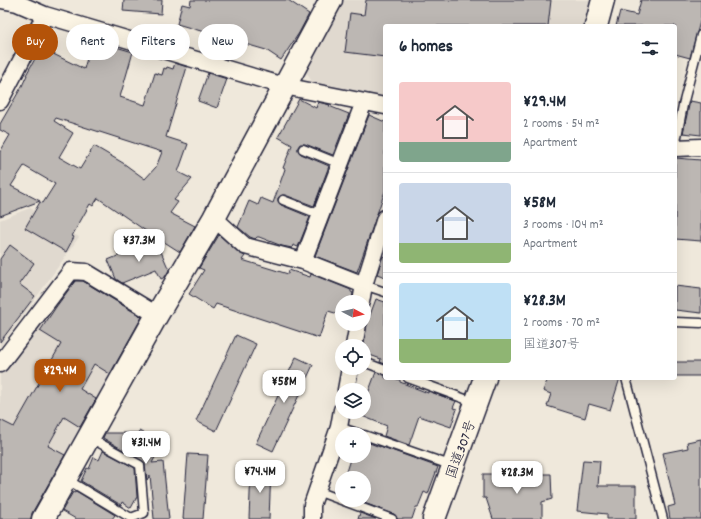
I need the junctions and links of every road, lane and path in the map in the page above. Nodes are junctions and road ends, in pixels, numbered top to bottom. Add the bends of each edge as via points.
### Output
1 (1, 0) edge
2 (331, 0) edge
3 (603, 0) edge
4 (36, 8) edge
5 (597, 24) edge
6 (701, 35) edge
7 (284, 86) junction
8 (0, 101) edge
9 (364, 102) junction
10 (383, 106) edge
11 (677, 137) edge
12 (701, 147) edge
13 (677, 148) edge
14 (303, 149) dead end
15 (340, 164) junction
16 (283, 200) dead end
17 (321, 215) junction
18 (214, 218) junction
19 (383, 225) edge
20 (303, 262) junction
21 (364, 284) junction
22 (383, 291) edge
23 (362, 295) edge
24 (157, 315) junction
25 (677, 322) edge
26 (701, 323) edge
27 (0, 364) edge
28 (371, 365) edge
29 (383, 369) edge
30 (413, 380) edge
31 (485, 380) edge
32 (627, 380) edge
33 (476, 404) junction
34 (340, 419) edge
35 (339, 427) edge
36 (89, 437) junction
37 (371, 437) edge
38 (335, 439) edge
39 (454, 466) junction
40 (66, 478) junction
41 (317, 491) junction
42 (43, 519) edge
43 (312, 519) edge
44 (392, 519) edge
45 (434, 519) edge
46 (663, 519) edge

1 - 4 street
2 - 7 main road
3 - 5 main road
4 - 7 street
4 - 8 street
6 - 11 lane
7 - 9 street
7 - 18 main road
9 - 10 street
9 - 15 street
12 - 13 street
14 - 15 lane
15 - 17 street
16 - 17 lane
17 - 20 street
18 - 20 street via 245,246
18 - 24 main road
19 - 21 street
20 - 21 street
21 - 22 lane
21 - 23 street
24 - 27 street via 86,272 71,271
24 - 36 main road
25 - 26 lane
28 - 29 lane
30 - 33 lane
31 - 33 main road, 国道307号
32 - 46 lane
33 - 39 main road, 国道307号
34 - 35 street
36 - 40 main road
36 - 40 lane via 140,465 144,513 131,518
37 - 39 lane
38 - 41 street
39 - 45 main road, 国道307号
40 - 42 main road
41 - 43 street via 312,505
41 - 44 lane

